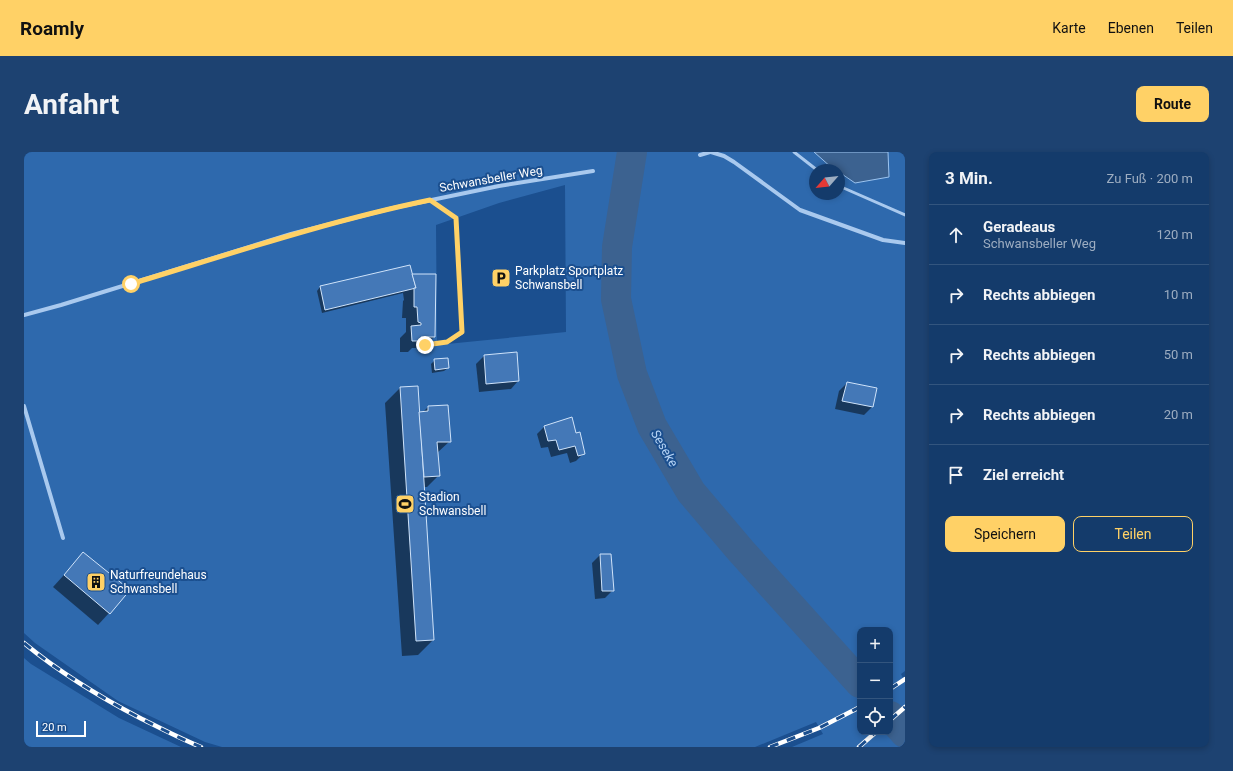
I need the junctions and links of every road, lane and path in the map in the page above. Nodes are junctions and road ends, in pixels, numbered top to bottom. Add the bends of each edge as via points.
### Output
1 (711, 152) edge
2 (794, 152) edge
3 (700, 155) dead end
4 (809, 164) edge
5 (593, 171) dead end
6 (845, 189) edge
7 (430, 200) junction
8 (905, 215) edge
9 (905, 243) edge
10 (24, 315) edge
11 (425, 345) dead end
12 (24, 406) edge
13 (63, 538) dead end

1 - 3 street
1 - 9 street via 734,162 800,210 883,240
2 - 4 lane
5 - 7 street, Schwansbeller Weg
6 - 8 lane
7 - 10 street, Schwansbeller Weg via 291,234
7 - 11 lane via 456,218 462,332 447,342
12 - 13 street

